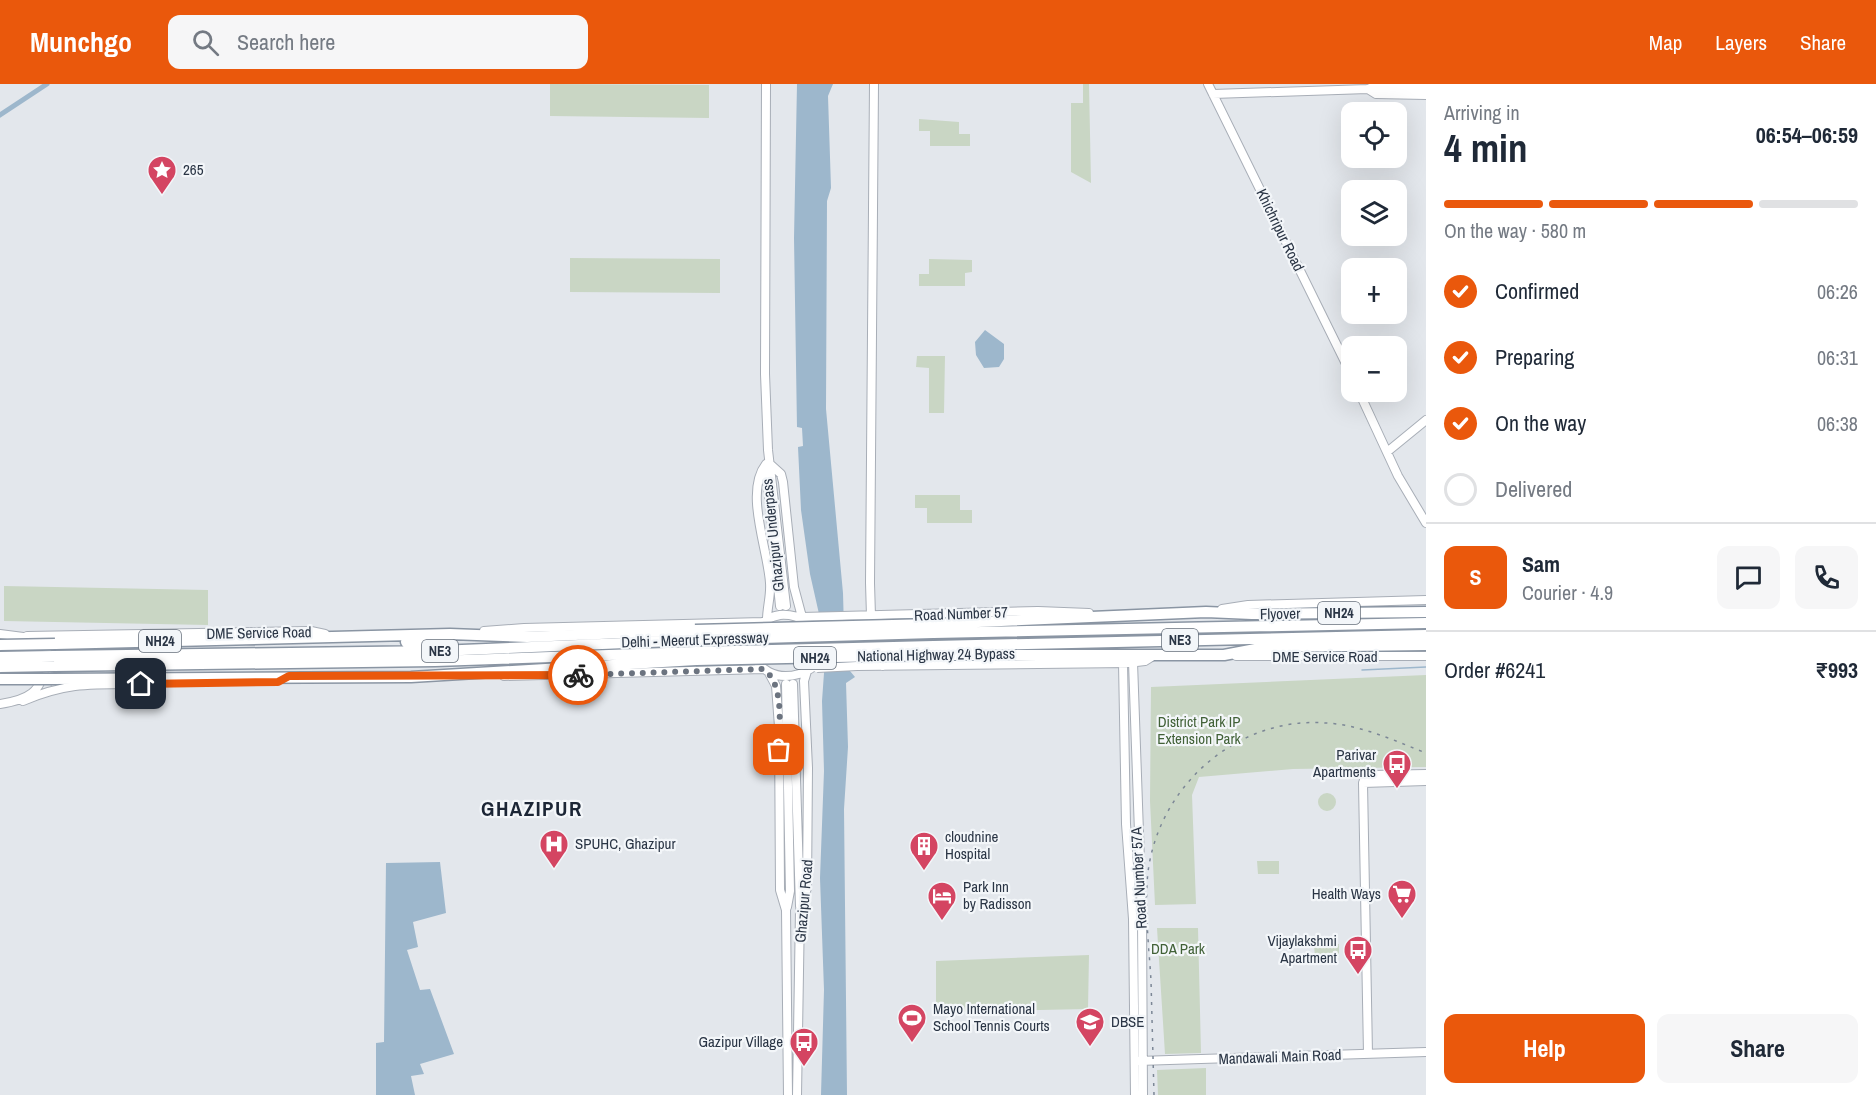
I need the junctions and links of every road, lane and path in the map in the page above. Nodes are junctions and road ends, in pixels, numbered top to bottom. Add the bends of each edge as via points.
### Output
1 (766, 84) edge
2 (874, 84) edge
3 (1208, 84) edge
4 (1354, 87) edge
5 (1426, 87) edge
6 (1368, 89) junction
7 (1213, 94) junction
8 (1426, 95) edge
9 (1341, 354) edge
10 (1364, 402) edge
11 (1426, 420) edge
12 (1387, 452) junction
13 (769, 464) junction
14 (1426, 523) edge
15 (1426, 600) edge
16 (783, 606) dead end
17 (1206, 612) junction
18 (1426, 612) edge
19 (1120, 615) junction
20 (871, 616) junction
21 (802, 617) junction
22 (765, 621) junction
23 (1426, 623) edge
24 (933, 628) junction
25 (450, 634) junction
26 (696, 635) junction
27 (1426, 635) edge
28 (0, 636) edge
29 (27, 636) junction
30 (380, 636) junction
31 (346, 639) junction
32 (1426, 645) edge
33 (934, 650) junction
34 (533, 651) junction
35 (1224, 655) junction
36 (696, 656) junction
37 (1153, 656) junction
38 (1426, 656) edge
39 (0, 657) edge
40 (184, 659) junction
41 (1133, 662) junction
42 (1123, 663) junction
43 (883, 666) junction
44 (0, 667) edge
45 (812, 669) junction
46 (766, 671) junction
47 (475, 675) junction
48 (289, 676) junction
49 (360, 676) junction
50 (0, 679) edge
51 (22, 701) junction
52 (0, 704) edge
53 (1426, 774) edge
54 (1426, 782) edge
55 (1363, 783) junction
56 (786, 910) junction
57 (800, 910) junction
58 (1426, 1052) edge
59 (1368, 1054) junction
60 (1138, 1061) junction
61 (788, 1095) edge
62 (797, 1095) edge
63 (1135, 1095) edge
64 (1143, 1095) edge

1 - 13 street via 765,374
2 - 20 street
3 - 7 street, Khichripur Road
4 - 6 street
4 - 7 street
5 - 6 street
6 - 8 street via 1376,94
7 - 9 street, Khichripur Road
10 - 12 street
11 - 12 street
12 - 14 street
13 - 16 street, Ghazipur Underpass
13 - 21 street via 781,474 783,482 794,587
13 - 22 street via 757,479 756,496 770,581
15 - 17 street via 1248,605
17 - 18 highway, Flyover / NH24
17 - 19 highway, Flyover
19 - 20 street, Road Number 57 via 1038,611
19 - 24 highway, Flyover
20 - 21 street, Road Number 57
20 - 43 street
21 - 22 street via 785,614
21 - 45 street via 813,625 819,637 820,650
22 - 25 street
22 - 46 street via 755,631 751,644 754,658
23 - 24 highway, Delhi - Meerut Expressway / NE3
24 - 26 highway, Delhi - Meerut Expressway / NE3, bridge
25 - 26 highway
25 - 30 highway
26 - 34 highway, Delhi - Meerut Expressway / NE3
27 - 33 highway, Delhi - Meerut Expressway / NE3
28 - 29 street, DME Service Road
28 - 31 highway, NH24, bridge
29 - 31 street, DME Service Road via 311,631
29 - 51 street via 42,649 44,675 36,690
30 - 31 highway, NH24
30 - 34 highway via 408,642
32 - 35 highway, NH24 via 1266,647
33 - 36 highway, Delhi - Meerut Expressway / NE3, bridge
33 - 37 highway, National Highway 24 Bypass
34 - 36 highway, Delhi - Meerut Expressway / NE3
34 - 40 highway, Delhi - Meerut Expressway / NE3 via 435,661
34 - 49 highway
35 - 37 highway, National Highway 24 Bypass
35 - 38 street, DME Service Road
36 - 47 highway
37 - 41 street
39 - 40 highway, Delhi - Meerut Expressway / NE3, bridge
40 - 44 highway, Delhi - Meerut Expressway / NE3, bridge
41 - 42 street
41 - 60 street, Road Number 57A via 1142,918
42 - 43 street
42 - 60 street, Road Number 57A via 1126,824
43 - 45 street, bridge
45 - 46 street via 784,677
45 - 57 street, Ghazipur Road via 804,681 807,888
46 - 47 street
46 - 56 street, Ghazipur Road via 776,690 780,890
47 - 49 highway
48 - 49 highway
48 - 50 highway, bridge
48 - 51 street via 278,682 72,685 52,688
51 - 52 street
53 - 55 street via 1372,775 1365,777
54 - 55 street
55 - 59 street
56 - 57 street via 790,891 790,684
56 - 61 street, Ghazipur Road
57 - 62 street, Ghazipur Road
58 - 59 street, Mandawali Main Road
59 - 60 street, Mandawali Main Road
60 - 63 street, Road Number 57A
60 - 64 street, Road Number 57A

